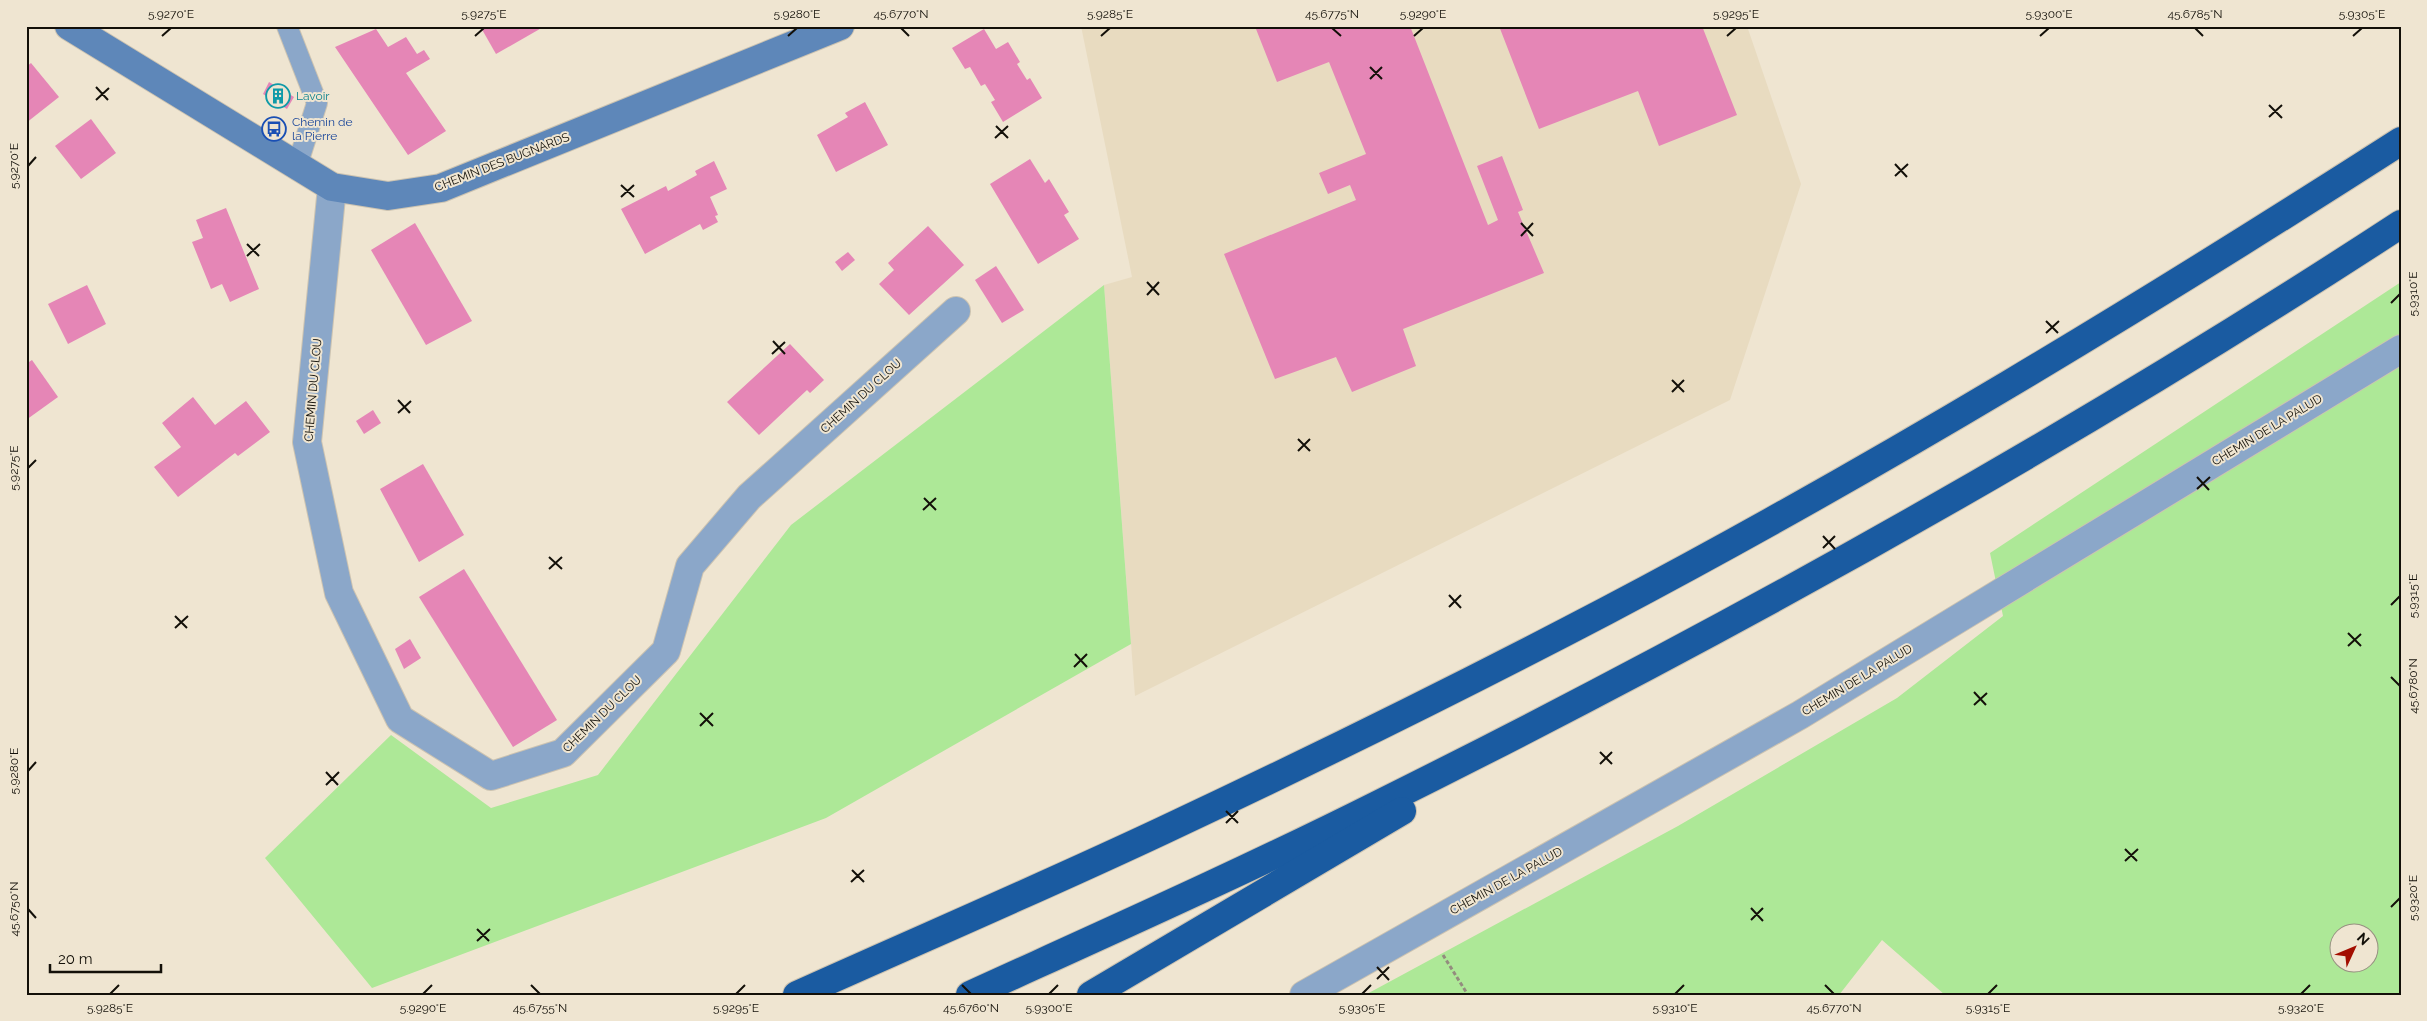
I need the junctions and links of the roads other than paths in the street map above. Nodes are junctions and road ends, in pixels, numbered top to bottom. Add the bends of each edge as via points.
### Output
1 (69, 26) edge
2 (287, 26) edge
3 (840, 26) edge
4 (2401, 141) edge
5 (297, 166) junction
6 (332, 187) junction
7 (2401, 224) edge
8 (956, 311) dead end
9 (2401, 349) edge
10 (1623, 680) junction
11 (797, 995) edge
12 (970, 995) edge
13 (1091, 995) edge
14 (1304, 995) edge

1 - 5 street, CHEMIN DES BUGNARDS
2 - 5 lane via 317,103
3 - 6 street, CHEMIN DES BUGNARDS via 441,188 388,196
4 - 11 highway via 2251,238 1926,433 1608,610 1160,832
5 - 6 street, CHEMIN DES BUGNARDS
6 - 8 street, CHEMIN DU CLOU via 307,442 339,593 400,719 491,776 563,752 666,651 690,566 749,497
7 - 10 highway via 2293,295 2085,421 1916,519
9 - 14 street, CHEMIN DE LA PALUD via 1800,715
10 - 12 highway via 1366,810
10 - 13 highway

